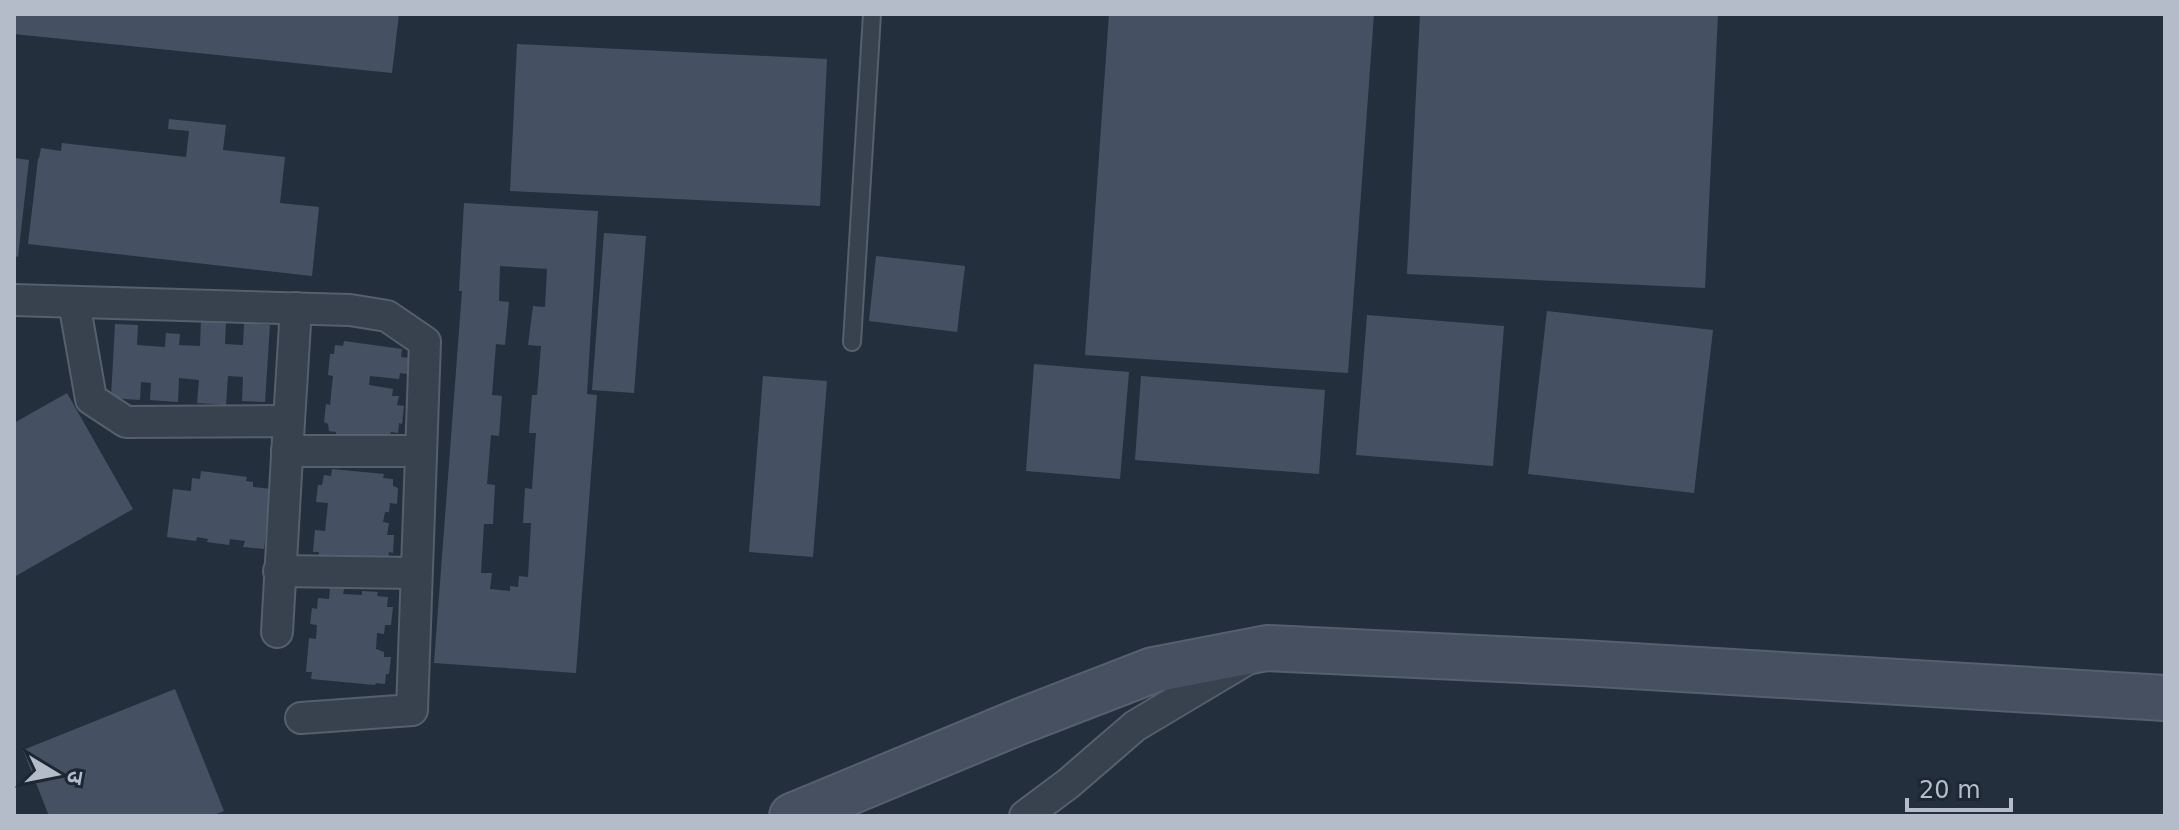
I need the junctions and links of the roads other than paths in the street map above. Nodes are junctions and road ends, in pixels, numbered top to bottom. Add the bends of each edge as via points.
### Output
1 (872, 14) edge
2 (14, 300) edge
3 (74, 302) junction
4 (296, 308) junction
5 (852, 342) dead end
6 (289, 421) junction
7 (287, 451) junction
8 (420, 451) junction
9 (279, 571) junction
10 (415, 573) junction
11 (277, 632) dead end
12 (1267, 648) junction
13 (2165, 698) edge
14 (301, 718) dead end
15 (792, 816) edge
16 (1025, 816) edge

1 - 5 lane
2 - 3 street
3 - 4 street
3 - 6 street via 91,399 126,422
4 - 6 street
4 - 8 street via 387,316 425,342
6 - 7 street
7 - 8 street
7 - 9 street
8 - 10 street
9 - 10 street
9 - 11 street
10 - 14 street via 412,710
12 - 13 street
12 - 15 street via 1153,670
12 - 16 street via 1135,726

